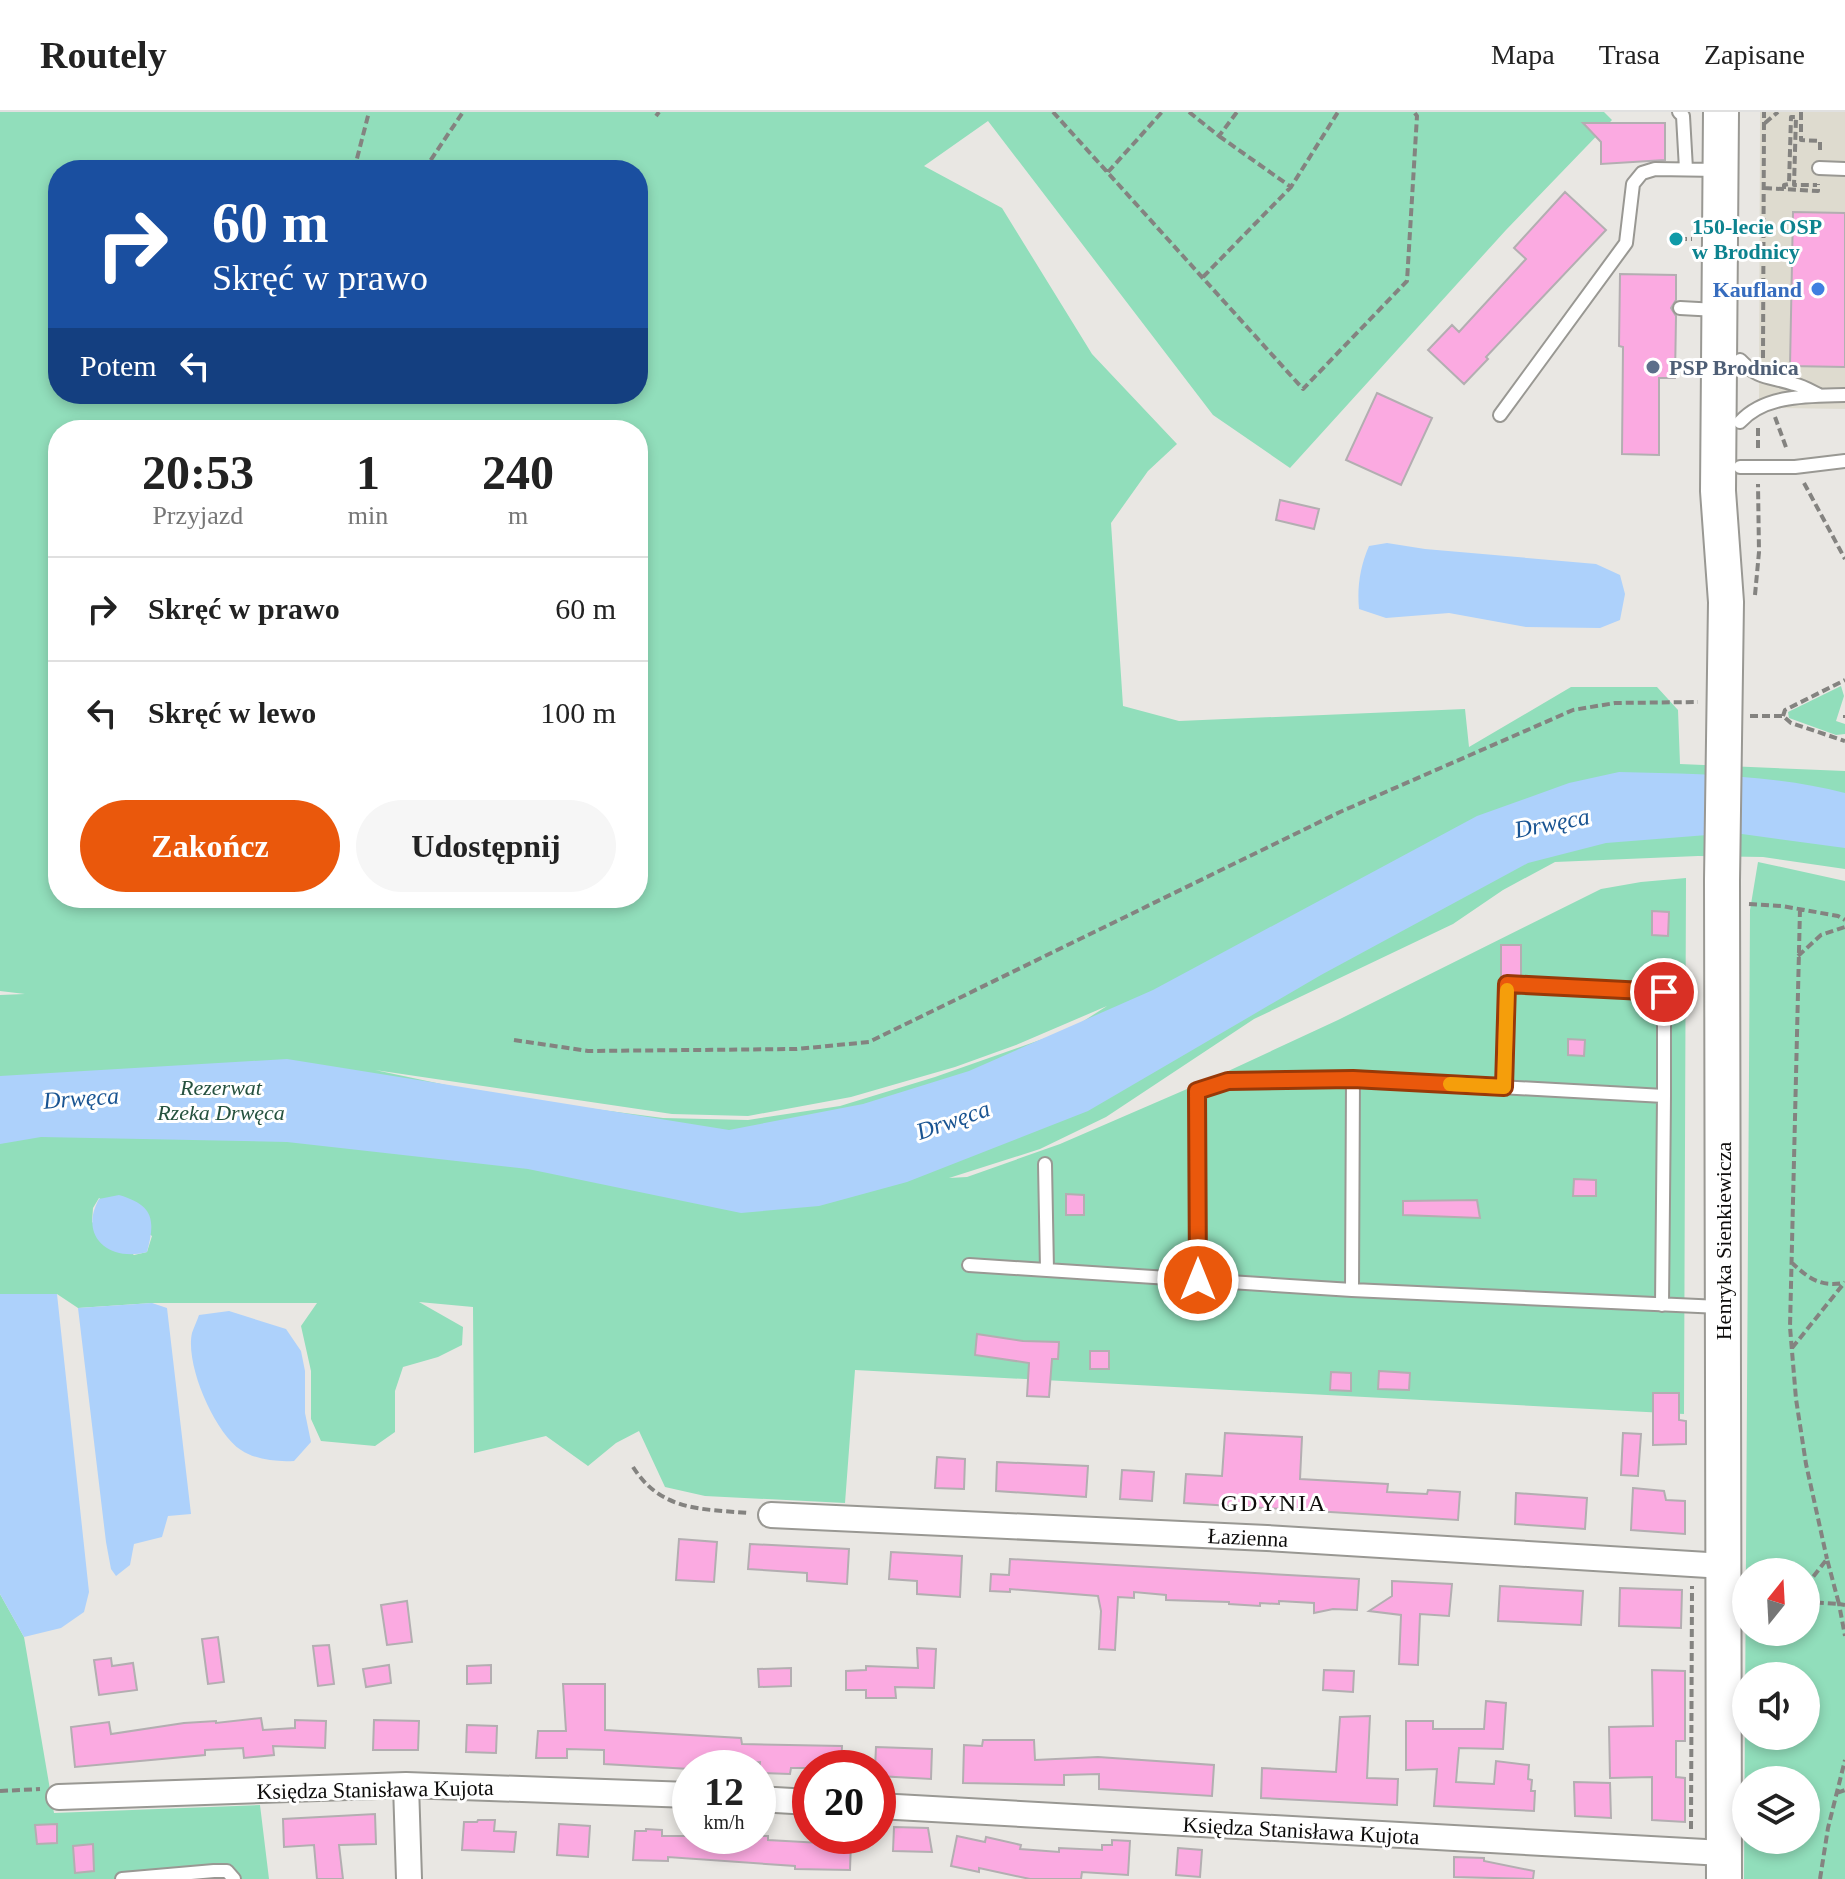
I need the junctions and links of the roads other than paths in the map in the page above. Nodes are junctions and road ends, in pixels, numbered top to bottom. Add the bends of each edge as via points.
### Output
1 (1679, 112) edge
2 (1721, 112) edge
3 (1753, 118) edge
4 (1819, 168) road end
5 (1845, 169) edge
6 (1728, 174) junction
7 (1680, 308) dead end
8 (1730, 310) junction
9 (1753, 369) junction
10 (1819, 395) junction
11 (1845, 395) edge
12 (1753, 412) junction
13 (1500, 415) dead end
14 (1845, 461) edge
15 (1749, 467) junction
16 (1740, 600) junction
17 (1353, 1079) junction
18 (1504, 1087) junction
19 (1664, 1096) junction
20 (1045, 1164) dead end
21 (969, 1265) dead end
22 (1047, 1270) junction
23 (1198, 1280) junction
24 (1352, 1290) junction
25 (1662, 1305) junction
26 (1723, 1307) junction
27 (771, 1515) road end
28 (1724, 1566) junction
29 (406, 1785) junction
30 (56, 1793) road end
31 (672, 1794) edge
32 (896, 1807) edge
33 (1724, 1866) edge
34 (122, 1879) edge
35 (234, 1879) edge
36 (409, 1879) edge

1 - 6 lane
2 - 6 main road, Henryka Sienkiewicza
3 - 6 main road, Henryka Sienkiewicza
4 - 5 lane
6 - 8 main road, Henryka Sienkiewicza
6 - 13 lane via 1655,169 1642,173 1633,184 1626,243
7 - 8 lane
8 - 9 main road, Henryka Sienkiewicza
8 - 16 main road, Henryka Sienkiewicza via 1718,491
9 - 10 lane
9 - 12 main road, Henryka Sienkiewicza
10 - 11 lane
10 - 12 lane
12 - 15 main road, Henryka Sienkiewicza
14 - 15 lane
15 - 16 main road, Henryka Sienkiewicza via 1740,513
16 - 26 main road, Henryka Sienkiewicza via 1722,880
17 - 18 lane
17 - 23 lane via 1228,1081 1197,1091
17 - 24 lane
18 - 19 lane
18 - 19 lane via 1507,984 1664,992
19 - 25 lane
20 - 22 lane
21 - 22 lane
22 - 23 lane
23 - 24 lane
24 - 25 lane
25 - 26 lane
26 - 28 main road, Henryka Sienkiewicza
27 - 28 street, Łazienna
28 - 33 main road, Henryka Sienkiewicza
29 - 30 street, Księdza Stanisława Kujota
29 - 31 street, Księdza Stanisława Kujota
29 - 36 street
32 - 33 street, Księdza Stanisława Kujota
34 - 35 lane via 214,1871 227,1871

